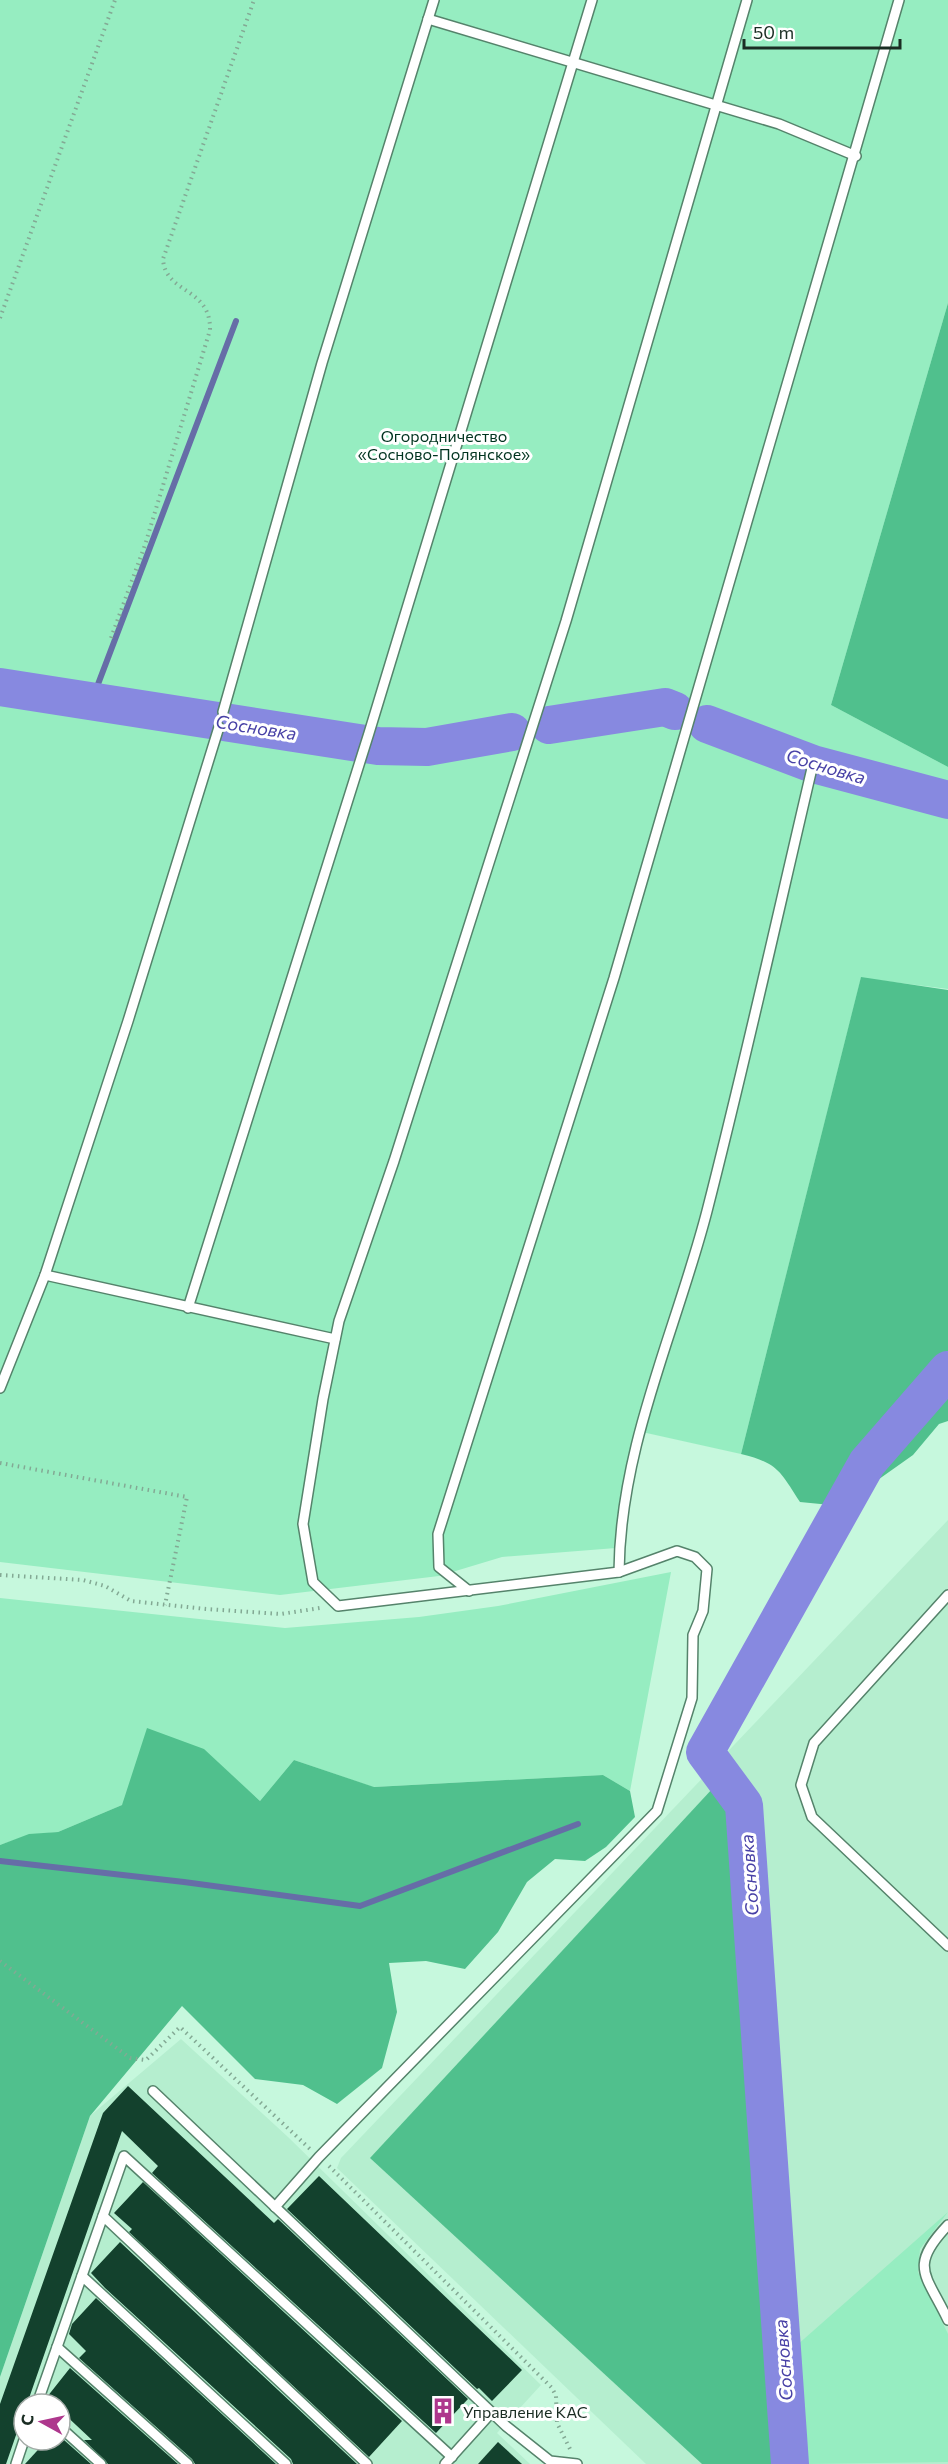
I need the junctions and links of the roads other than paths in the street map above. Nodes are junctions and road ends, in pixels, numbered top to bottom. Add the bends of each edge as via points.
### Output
1 (434, 0) edge
2 (592, 0) edge
3 (747, 0) edge
4 (899, 0) edge
5 (428, 19) junction
6 (572, 62) junction
7 (715, 105) junction
8 (856, 156) junction
9 (223, 712) dead end
10 (219, 727) dead end
11 (813, 764) dead end
12 (45, 1275) junction
13 (188, 1308) junction
14 (336, 1339) junction
15 (0, 1388) edge
16 (619, 1572) junction
17 (469, 1591) junction
18 (948, 1595) edge
19 (948, 1946) edge
20 (153, 2091) dead end
21 (275, 2207) junction
22 (103, 2216) junction
23 (948, 2225) edge
24 (82, 2276) junction
25 (948, 2320) edge
26 (57, 2347) junction
27 (41, 2392) edge
28 (491, 2412) junction
29 (72, 2438) edge
30 (449, 2461) edge
31 (548, 2462) edge
32 (101, 2464) edge
33 (188, 2464) edge
34 (286, 2464) edge
35 (367, 2464) edge
36 (577, 2464) edge

1 - 5 lane
2 - 6 lane
3 - 7 lane
4 - 8 lane
5 - 6 lane
5 - 9 lane via 322,363
6 - 7 lane
6 - 13 lane via 369,733
7 - 8 lane via 779,124
7 - 14 lane via 566,621
8 - 17 lane via 615,978 438,1534 439,1567
10 - 12 lane
11 - 16 lane via 706,1213 646,1401 619,1536
12 - 13 lane
12 - 15 lane
13 - 14 lane
14 - 17 lane via 303,1524 313,1582 338,1606
16 - 17 lane
16 - 21 lane via 677,1551 695,1557 707,1569 703,1611 693,1635 692,1698 657,1811 319,2157
18 - 19 lane via 814,1743 801,1785 812,1817
20 - 21 lane
21 - 28 lane
22 - 24 lane
22 - 30 lane via 124,2156
22 - 35 lane
23 - 25 lane via 930,2244 923,2269
24 - 26 lane
24 - 34 lane
26 - 27 lane
26 - 33 lane
28 - 30 lane
28 - 31 lane
29 - 32 lane
31 - 36 lane

